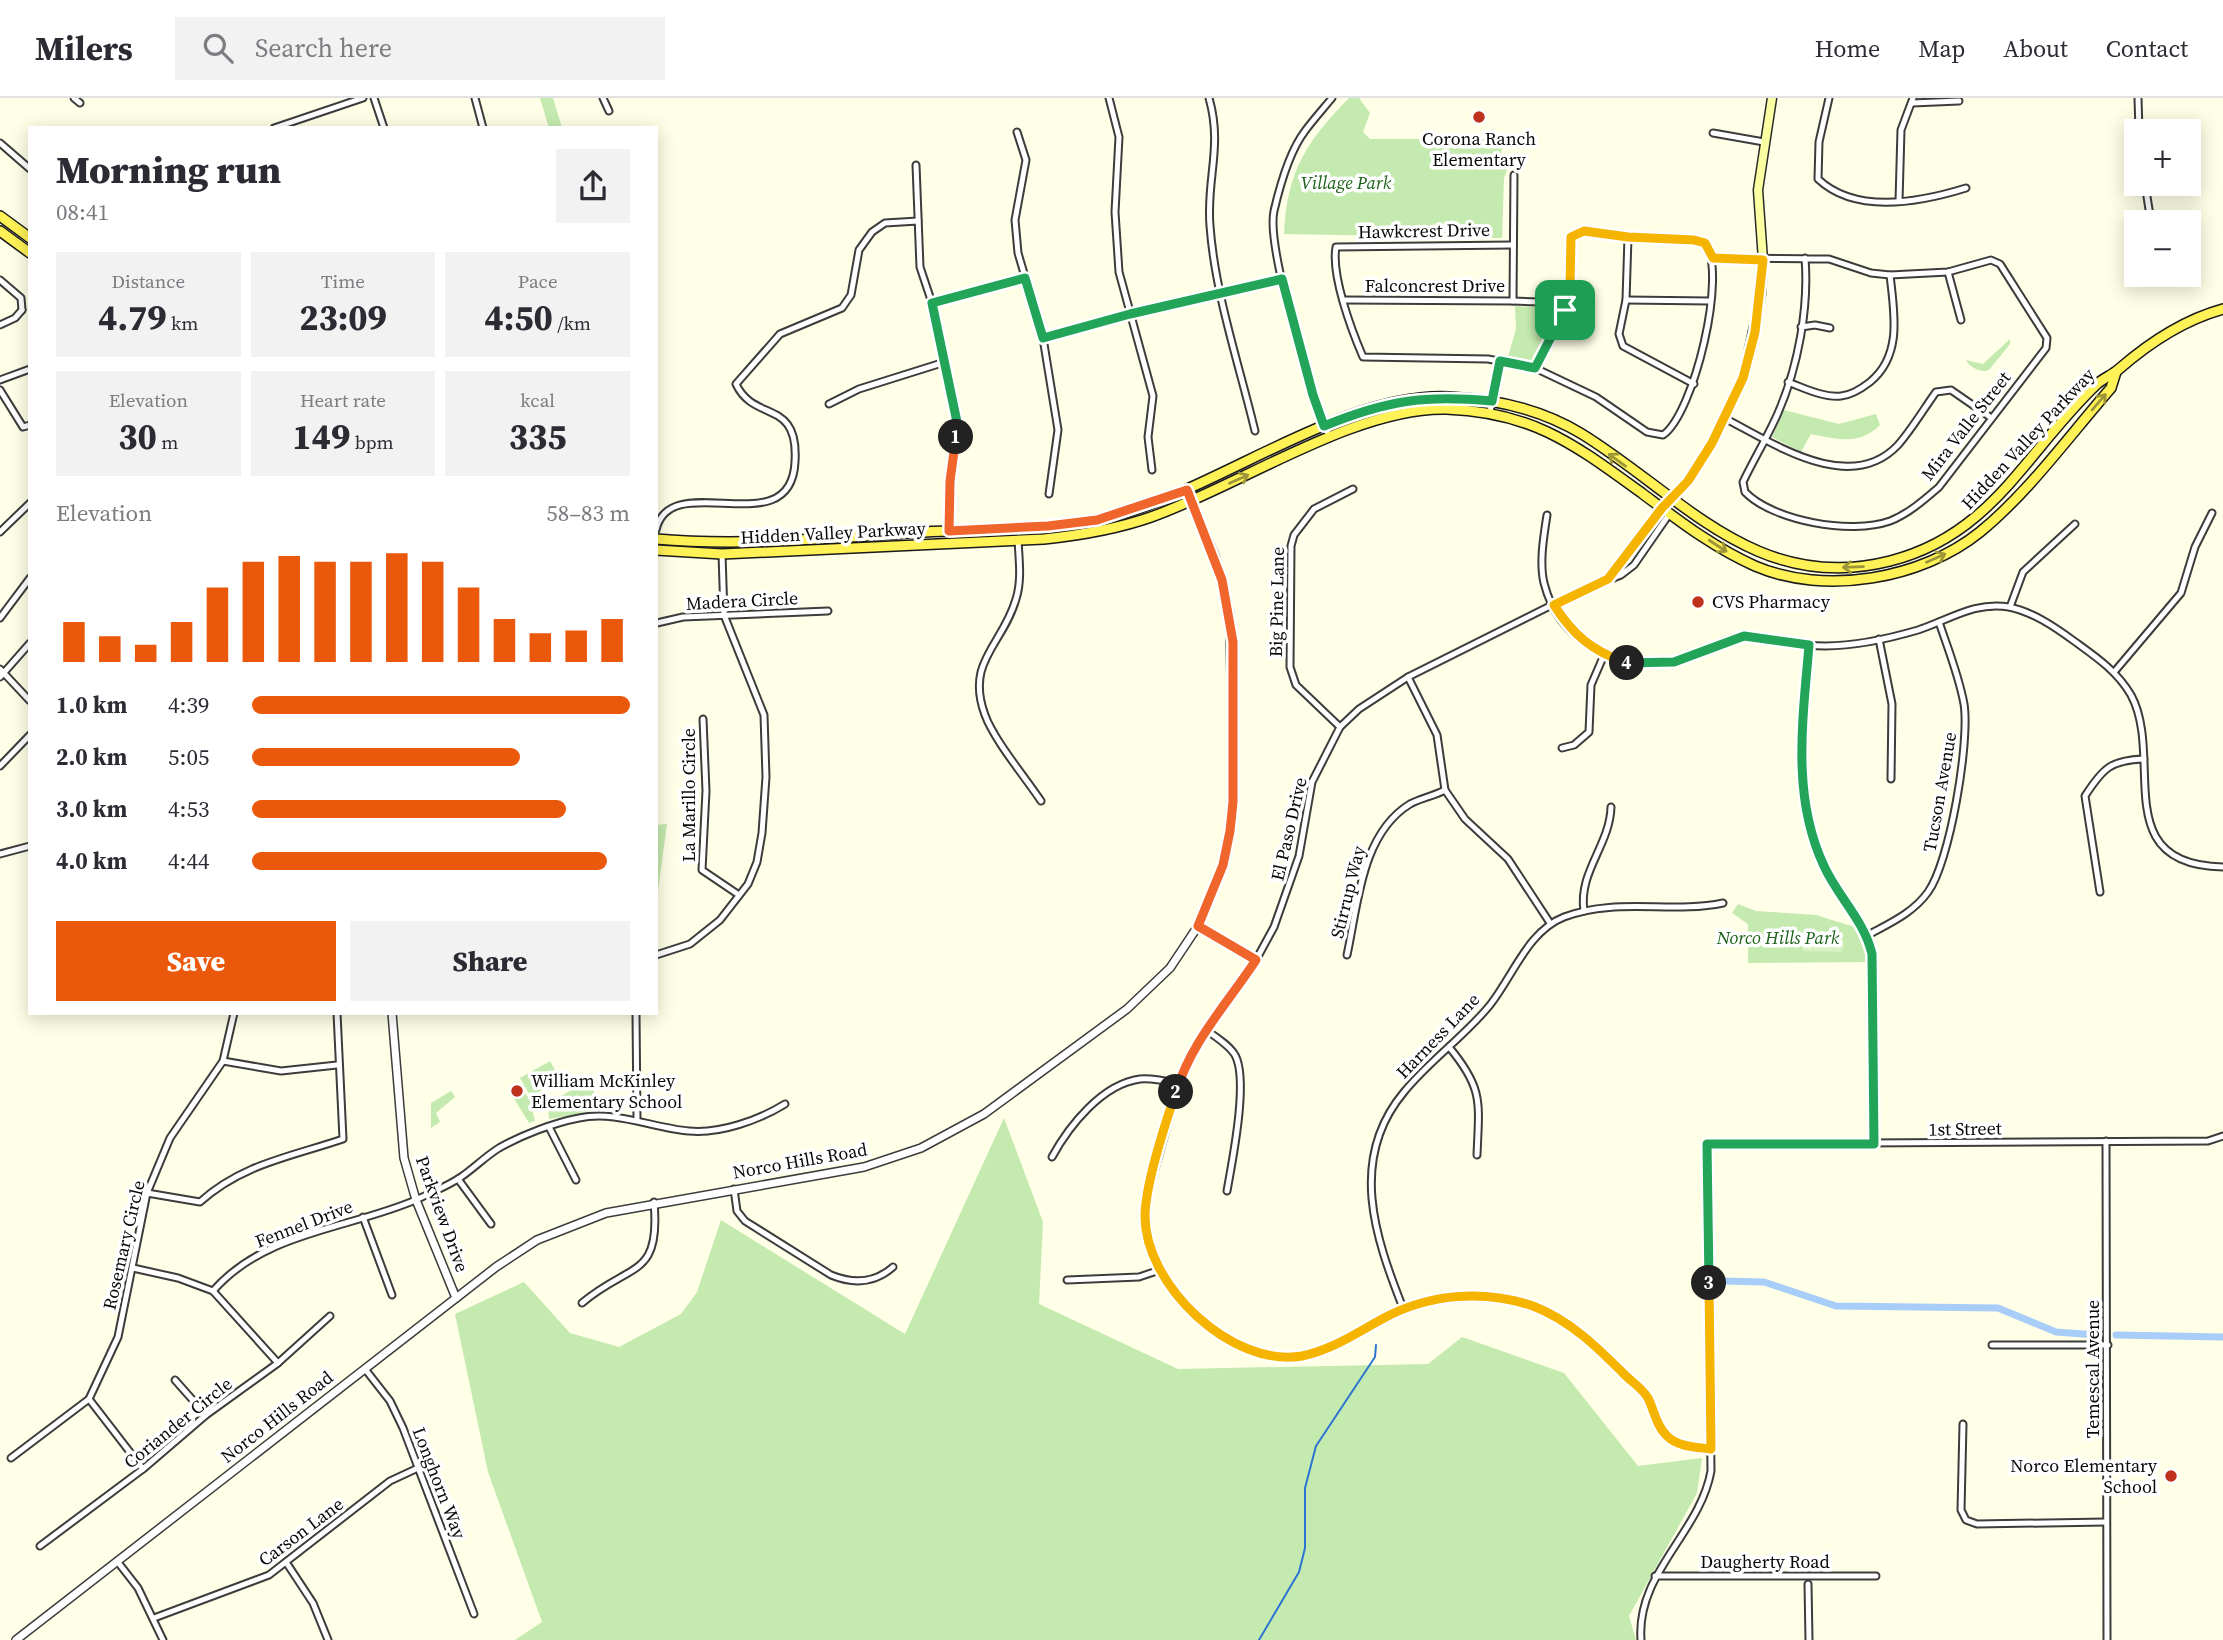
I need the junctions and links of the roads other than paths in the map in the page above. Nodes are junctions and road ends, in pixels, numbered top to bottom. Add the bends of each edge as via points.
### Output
1 (74, 98) edge
2 (363, 98) edge
3 (374, 98) edge
4 (475, 98) edge
5 (603, 98) edge
6 (1109, 98) edge
7 (1209, 98) edge
8 (1332, 98) edge
9 (1772, 98) edge
10 (1829, 98) edge
11 (2138, 98) edge
12 (1913, 101) edge
13 (1959, 101) dead end
14 (80, 103) dead end
15 (609, 111) dead end
16 (2139, 119) edge
17 (280, 126) edge
18 (383, 126) edge
19 (482, 126) edge
20 (1017, 132) dead end
21 (1713, 133) dead end
22 (1764, 142) junction
23 (0, 143) edge
24 (916, 165) dead end
25 (28, 167) edge
26 (1514, 175) dead end
27 (1966, 188) dead end
28 (1899, 201) junction
29 (0, 216) edge
30 (918, 221) junction
31 (0, 231) edge
32 (28, 237) edge
33 (1628, 237) junction
34 (1512, 244) junction
35 (28, 252) edge
36 (1713, 258) junction
37 (1805, 258) junction
38 (1763, 260) junction
39 (1948, 272) junction
40 (1891, 275) junction
41 (1025, 278) junction
42 (1282, 279) junction
43 (0, 280) edge
44 (1222, 293) junction
45 (1345, 300) junction
46 (1513, 300) junction
47 (1626, 300) junction
48 (1710, 301) junction
49 (932, 303) junction
50 (2223, 309) edge
51 (22, 310) junction
52 (1565, 310) junction
53 (28, 312) edge
54 (1130, 314) junction
55 (1961, 320) dead end
56 (0, 325) edge
57 (1801, 327) junction
58 (1830, 328) dead end
59 (1043, 338) junction
60 (1500, 361) junction
61 (945, 362) junction
62 (1535, 368) junction
63 (28, 370) edge
64 (2116, 372) junction
65 (0, 380) edge
66 (1788, 382) junction
67 (1694, 384) junction
68 (0, 390) edge
69 (1492, 401) junction
70 (829, 404) dead end
71 (1490, 412) junction
72 (1990, 417) junction
73 (1726, 419) junction
74 (27, 426) edge
75 (1324, 426) junction
76 (1255, 431) dead end
77 (1330, 438) junction
78 (1764, 439) junction
79 (1152, 470) dead end
80 (1353, 489) dead end
81 (1187, 490) junction
82 (1049, 494) dead end
83 (1191, 500) junction
84 (1672, 500) junction
85 (28, 505) edge
86 (1666, 511) junction
87 (2212, 513) dead end
88 (1547, 515) dead end
89 (2075, 524) dead end
90 (658, 526) edge
91 (949, 531) junction
92 (0, 532) edge
93 (658, 539) edge
94 (668, 540) junction
95 (777, 540) junction
96 (1018, 540) junction
97 (658, 551) edge
98 (722, 554) junction
99 (1608, 579) junction
100 (28, 581) edge
101 (1554, 605) junction
102 (2010, 607) junction
103 (828, 611) dead end
104 (723, 615) junction
105 (0, 618) edge
106 (1939, 622) junction
107 (658, 623) edge
108 (1879, 639) junction
109 (28, 645) edge
110 (1809, 645) junction
111 (1604, 655) junction
112 (2115, 671) junction
113 (2, 673) edge
114 (1408, 677) junction
115 (28, 699) edge
116 (703, 719) dead end
117 (1340, 727) junction
118 (28, 737) edge
119 (1562, 748) dead end
120 (2144, 759) junction
121 (0, 766) edge
122 (1891, 779) dead end
123 (1445, 790) junction
124 (1041, 801) dead end
125 (1611, 807) dead end
126 (28, 847) edge
127 (0, 854) edge
128 (2223, 867) edge
129 (2100, 892) dead end
130 (739, 895) junction
131 (1723, 903) dead end
132 (1584, 911) junction
133 (1550, 923) junction
134 (1198, 926) junction
135 (1868, 935) junction
136 (658, 954) edge
137 (1347, 955) dead end
138 (1256, 960) junction
139 (234, 1015) edge
140 (337, 1015) edge
141 (392, 1015) edge
142 (636, 1015) edge
143 (1206, 1030) junction
144 (1450, 1047) junction
145 (223, 1061) junction
146 (337, 1065) junction
147 (1179, 1084) junction
148 (785, 1104) dead end
149 (637, 1120) junction
150 (549, 1127) junction
151 (2223, 1136) edge
152 (2106, 1140) junction
153 (1874, 1144) junction
154 (1477, 1155) dead end
155 (1052, 1157) dead end
156 (458, 1179) junction
157 (576, 1180) dead end
158 (734, 1189) junction
159 (1227, 1191) dead end
160 (147, 1193) junction
161 (416, 1200) junction
162 (654, 1202) junction
163 (363, 1217) junction
164 (491, 1224) dead end
165 (893, 1267) dead end
166 (133, 1269) junction
167 (1160, 1270) junction
168 (1067, 1280) dead end
169 (213, 1291) junction
170 (392, 1295) dead end
171 (456, 1298) junction
172 (582, 1303) dead end
173 (1403, 1308) junction
174 (330, 1316) dead end
175 (1992, 1345) dead end
176 (2108, 1345) junction
177 (278, 1363) junction
178 (365, 1369) junction
179 (175, 1380) dead end
180 (89, 1399) junction
181 (206, 1415) junction
182 (1963, 1424) dead end
183 (1711, 1449) junction
184 (11, 1458) dead end
185 (418, 1468) junction
186 (144, 1469) junction
187 (2106, 1522) junction
188 (40, 1546) dead end
189 (117, 1561) junction
190 (286, 1562) junction
191 (1655, 1576) junction
192 (1876, 1576) dead end
193 (1808, 1584) dead end
194 (474, 1614) dead end
195 (154, 1618) junction
196 (16, 1640) edge
197 (163, 1640) edge
198 (328, 1640) edge
199 (1640, 1640) edge
200 (1809, 1640) edge
201 (2106, 1640) edge

1 - 14 street
2 - 17 street
3 - 18 street
4 - 19 street
5 - 15 street
6 - 54 street via 1119,137 1115,212 1119,272
7 - 44 street via 1217,126 1210,225
8 - 42 street via 1293,153 1273,214
9 - 22 main road
10 - 28 street via 1819,142 1818,179 1829,190 1858,199
11 - 16 street
12 - 13 street
12 - 28 street via 1901,130
20 - 41 street via 1026,160 1015,220
21 - 22 street
22 - 38 main road via 1758,190
23 - 25 street
24 - 30 street
26 - 34 street
27 - 28 street via 1926,200
29 - 32 main road
30 - 49 street via 920,267
30 - 90 street via 885,223 872,232 859,250 851,295 842,308 780,334 736,384 741,397 776,412 790,426 795,450 793,475 780,496 753,505 684,504 663,516
31 - 35 main road
33 - 36 street via 1694,240 1705,243
33 - 47 street
33 - 52 street via 1584,231 1571,237
34 - 45 street, Hawkcrest Drive via 1336,247 1338,283
34 - 46 street
36 - 38 street
36 - 48 street
37 - 38 street
37 - 40 street via 1829,259
37 - 57 street
38 - 73 main road via 1755,332
39 - 40 street
39 - 55 street
39 - 72 street, Mira Valle Street via 1991,260 2000,264 2046,338 2046,348
40 - 66 street via 1893,346 1877,376 1859,391 1841,396
41 - 49 street
41 - 59 street
42 - 44 street
42 - 75 street
43 - 51 street via 21,298
44 - 54 street
44 - 76 street
45 - 46 street, Falconcrest Drive
45 - 60 street via 1363,356
46 - 52 street, Falconcrest Drive
47 - 48 street
47 - 67 street via 1619,334 1623,346
48 - 67 street
49 - 61 street
50 - 64 main road, Hidden Valley Parkway via 2156,339
51 - 53 street
51 - 56 street
52 - 62 street
54 - 59 street
54 - 79 street via 1153,396 1148,437
57 - 58 street
57 - 66 street
59 - 82 street via 1058,430
60 - 62 street
60 - 69 street
61 - 70 street via 859,389
61 - 91 street via 957,422
62 - 67 street via 1596,397 1647,432 1663,435 1680,416
63 - 65 street
64 -> 84 main road, Hidden Valley Parkway via 2099,382 1974,521 1927,549 1893,560 1835,567 1801,565 1763,555 1731,540
86 -> 64 main road, Hidden Valley Parkway via 1725,551 1758,567 1800,578 1866,579 1932,561 1964,544 2007,507 2111,388
66 - 78 street
68 - 74 street
69 - 71 street
69 - 75 main road, Hidden Valley Parkway via 1403,400
84 -> 69 main road, Hidden Valley Parkway via 1581,433 1546,416
71 - 77 main road, Hidden Valley Parkway via 1405,412
71 - 86 main road, Hidden Valley Parkway via 1574,444
72 - 78 street via 1951,390 1936,393 1897,446 1875,461 1851,467 1810,460
72 - 78 street, Mira Valle Street via 1939,487 1889,521 1834,526 1772,510 1745,492 1743,482
73 - 78 street
73 - 84 main road
75 - 77 street
75 - 81 main road, Hidden Valley Parkway
83 -> 77 main road, Hidden Valley Parkway
80 - 117 street, Big Pine Lane via 1314,509 1301,522 1290,546 1290,667 1296,685
81 - 83 street, Norco Hills Road
81 - 91 main road, Hidden Valley Parkway via 1097,520
83 - 96 main road, Hidden Valley Parkway via 1096,532
83 - 134 street, Norco Hills Road via 1222,580 1233,642 1230,831 1223,865
84 - 86 main road
85 - 92 street
86 - 99 street, El Paso Drive
86 - 99 street, El Paso Drive via 1634,565
87 - 112 street via 2195,547 2181,593
88 - 101 street via 1544,583
89 - 102 street via 2023,572
91 - 95 main road, Hidden Valley Parkway
93 - 94 main road, Hidden Valley Parkway
94 - 95 main road, Hidden Valley Parkway
94 - 98 main road via 678,546 713,548
95 - 98 main road via 768,546 732,548
96 - 98 main road, Hidden Valley Parkway
96 - 124 street via 1020,580 1015,602 982,661 979,688 986,716
97 - 98 main road, Hidden Valley Parkway
98 - 104 street
99 - 101 street, El Paso Drive
100 - 105 street
101 - 111 street via 1570,632
101 - 114 street, El Paso Drive
102 - 106 street via 1974,608
102 - 112 street via 2038,617
103 - 104 street, Madera Circle
104 - 107 street, Madera Circle
104 - 130 street via 764,715 762,833 757,862
106 - 108 street
106 - 135 street, Tucson Avenue via 1960,682 1966,726 1943,857 1935,881 1920,902
108 - 110 street
108 - 122 street via 1892,704
109 - 113 street
110 - 111 street via 1744,636 1674,662 1628,663
110 - 135 street via 1801,757 1805,807 1824,868
111 - 119 street via 1591,685 1588,732 1574,746
112 - 120 street via 2132,697 2142,726
113 - 115 street
114 - 117 street, El Paso Drive
114 - 123 street via 1437,735
116 - 130 street, La Marillo Circle via 702,870
117 - 138 street, El Paso Drive via 1312,782 1289,891
118 - 121 street
120 - 128 street via 2146,815 2156,837 2188,862
120 - 129 street via 2119,760 2099,774 2085,796
123 - 133 street via 1465,819 1508,859
123 - 137 street, Stirrup Way via 1411,804 1380,834 1368,859
125 - 132 street via 1609,829 1582,888
126 - 127 street
130 - 136 street via 720,920 690,944
131 - 132 street
132 - 133 street
133 - 144 street, Harness Lane via 1491,1003
134 - 138 street
134 - 158 street, Norco Hills Road via 1149,991 960,1129 864,1167
135 - 153 street via 1873,963
138 - 143 street, El Paso Drive
139 - 145 street, Rosemary Circle
140 - 146 street
141 - 161 street, Parkview Drive via 404,1158
142 - 149 street
143 - 147 street, El Paso Drive via 1184,1066
143 - 159 street via 1227,1046 1238,1064 1238,1116
144 - 154 street via 1473,1079 1477,1095
144 - 173 street, Harness Lane via 1402,1094 1377,1141 1370,1193 1373,1223
145 - 146 street via 281,1071
145 - 160 street, Rosemary Circle via 170,1138
146 - 160 street via 343,1139 251,1166 200,1202
147 - 155 street via 1149,1079 1118,1087 1080,1117
147 - 167 street, El Paso Drive via 1147,1201 1147,1235
148 - 149 street, Fennel Drive via 730,1126 691,1131
149 - 150 street, Fennel Drive via 581,1117
150 - 156 street, Fennel Drive via 500,1148
150 - 157 street
151 - 152 street, 1st Street via 2208,1141
152 - 153 street, 1st Street
152 - 176 street, Temescal Avenue
153 - 183 street, 1st Street via 1707,1144
156 - 161 street, Fennel Drive
156 - 164 street
158 - 162 street, Norco Hills Road
158 - 165 street via 737,1211 745,1221 831,1275 866,1281
160 - 166 street, Rosemary Circle
161 - 163 street, Fennel Drive
161 - 171 street, Parkview Drive
162 - 171 street, Norco Hills Road via 606,1213 537,1240
162 - 172 street via 656,1238 647,1259
163 - 169 street, Fennel Drive via 263,1252 228,1274
163 - 170 street
166 - 169 street
166 - 180 street, Rosemary Circle via 118,1337
167 - 168 street via 1139,1277
167 - 173 street, El Paso Drive via 1209,1327 1230,1342 1276,1356 1301,1356 1324,1349
169 - 177 street
171 - 178 street, Norco Hills Road
173 - 183 street, El Paso Drive via 1468,1296 1534,1307 1572,1327 1602,1351 1647,1396 1667,1436 1682,1445
174 - 177 street, Coriander Circle
175 - 176 street
176 - 187 street, Temescal Avenue
177 - 181 street, Coriander Circle
178 - 185 street, Longhorn Way via 390,1401
178 - 189 street, Norco Hills Road
179 - 181 street
180 - 184 street, Rosemary Circle
180 - 186 street
181 - 186 street, Coriander Circle
182 - 187 street via 1961,1510 1966,1520 1977,1524
183 - 191 street via 1708,1489
185 - 190 street, Carson Lane via 390,1481
185 - 194 street, Longhorn Way
186 - 188 street, Coriander Circle
187 - 201 street, Temescal Avenue
189 - 195 street
189 - 196 street, Norco Hills Road
190 - 195 street, Carson Lane via 257,1581
190 - 198 street via 313,1603
191 - 192 street, Daugherty Road
191 - 199 street via 1643,1602
193 - 200 street
195 - 197 street

